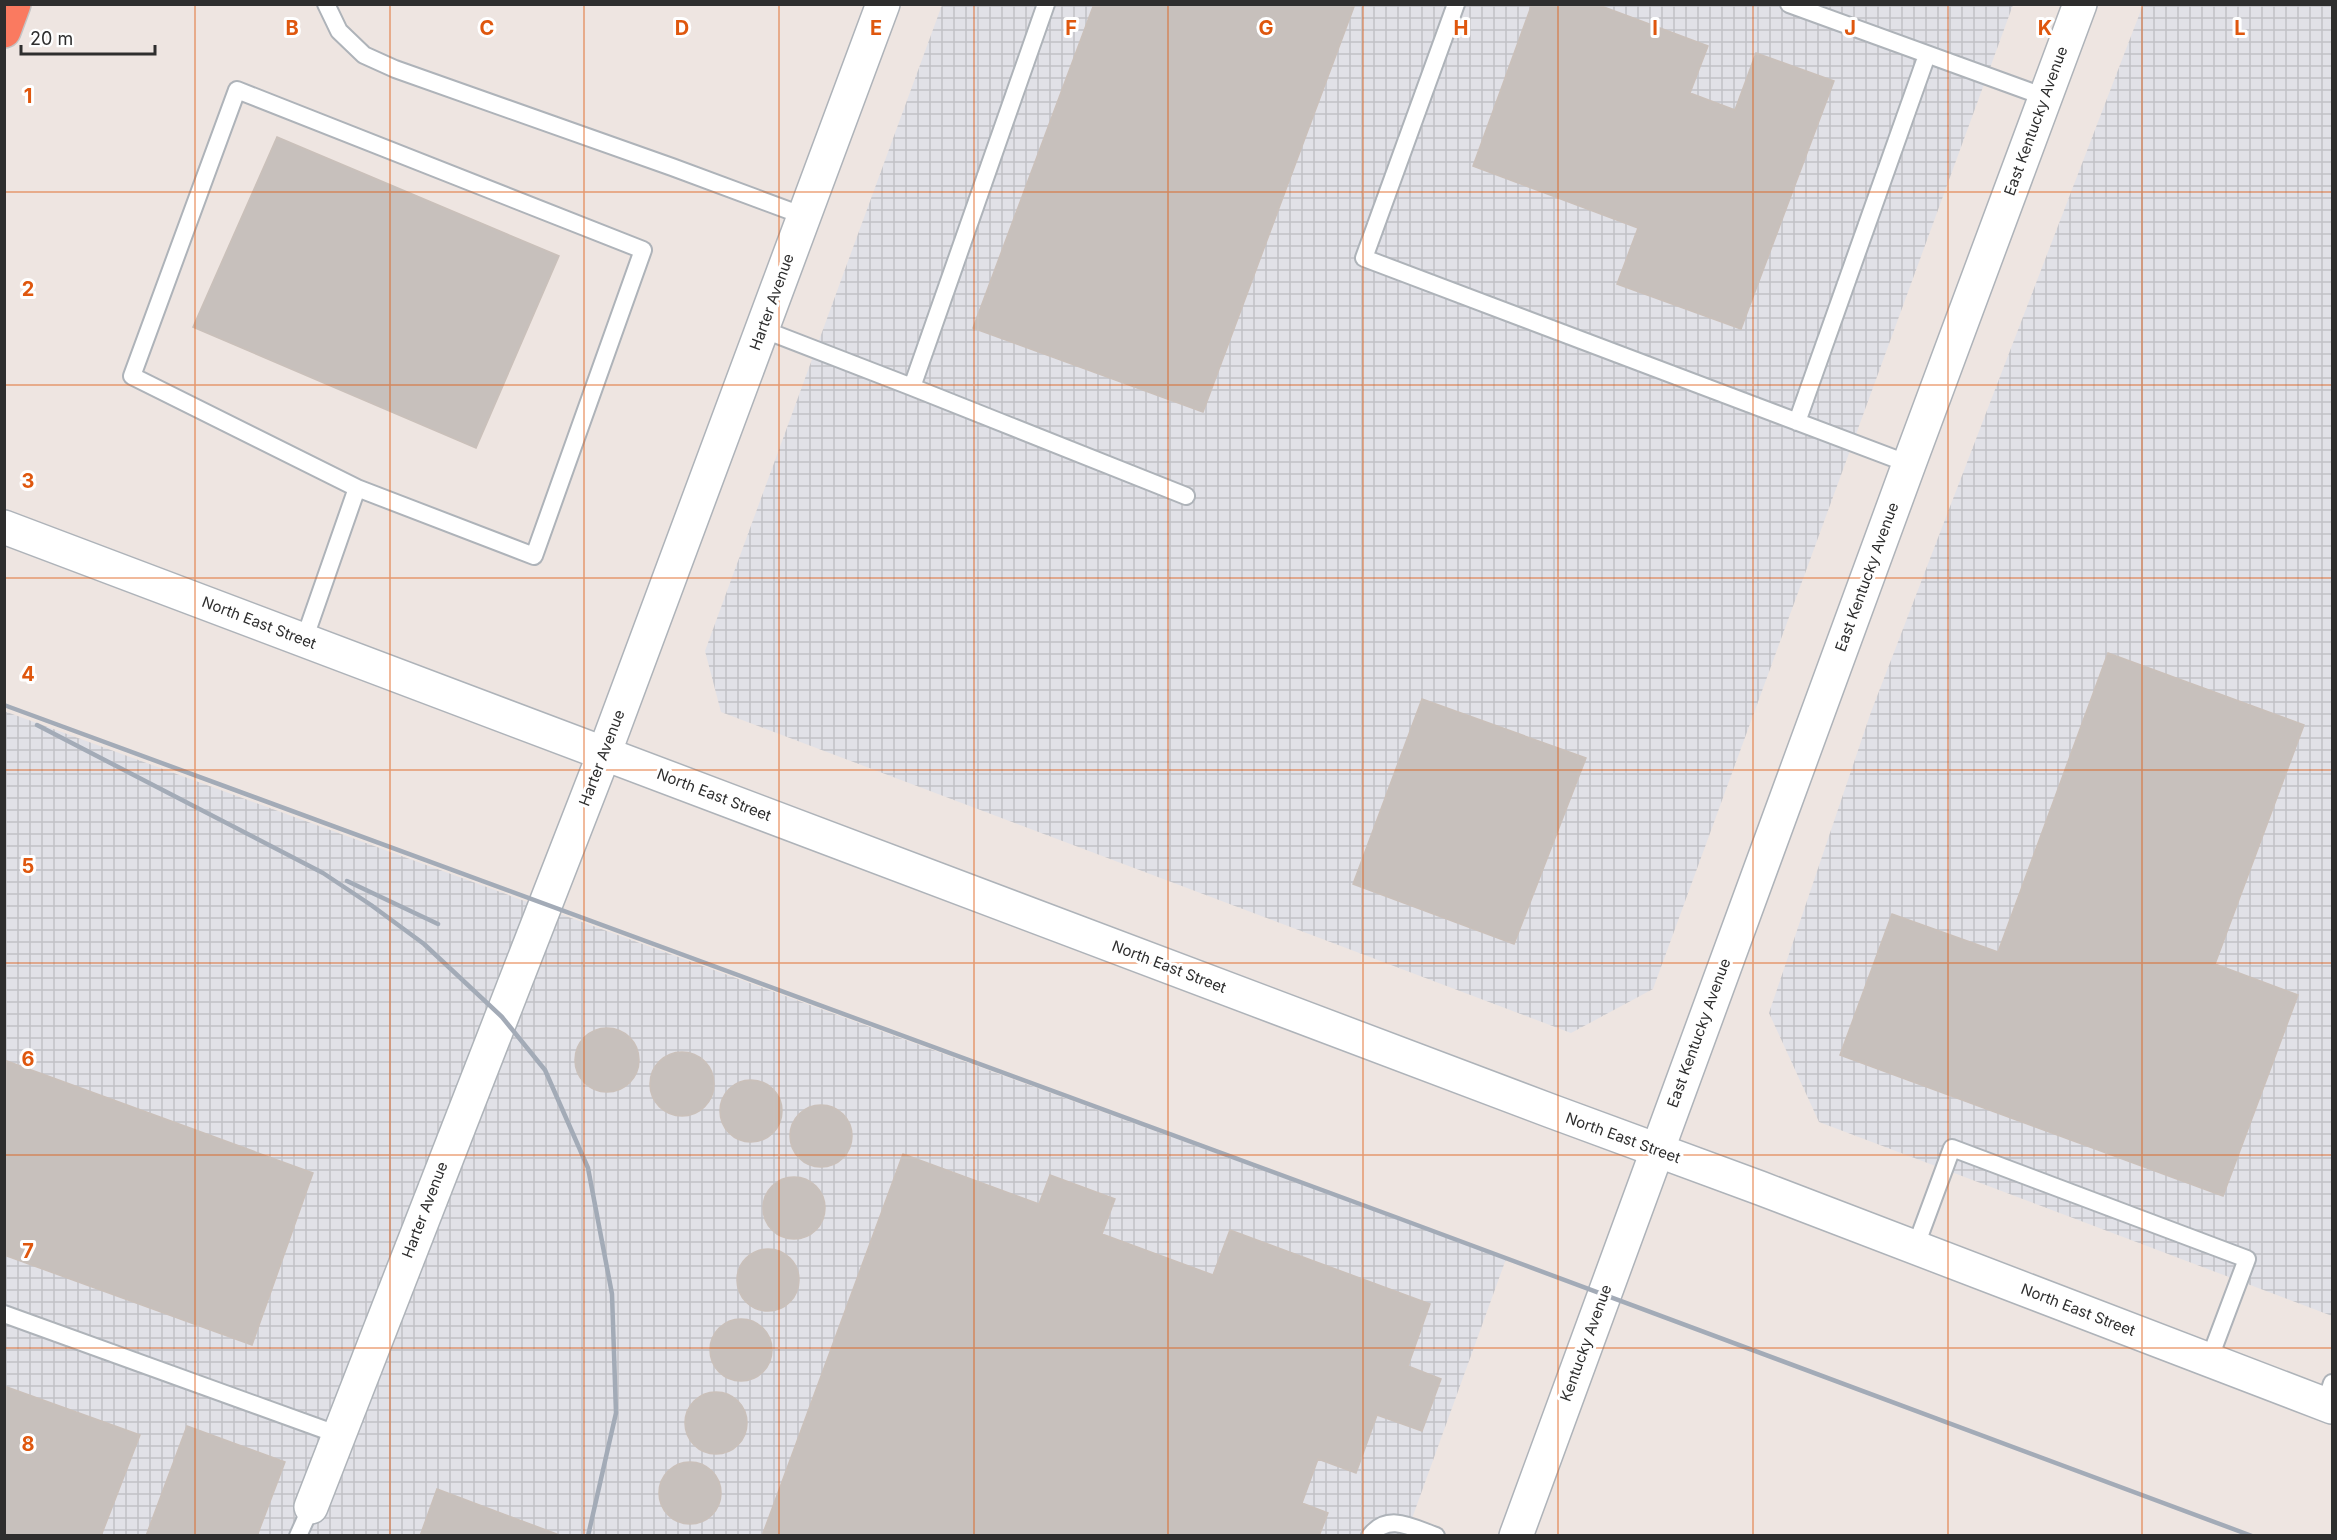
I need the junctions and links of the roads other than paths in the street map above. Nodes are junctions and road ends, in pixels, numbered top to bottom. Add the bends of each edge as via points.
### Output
1 (14, 4) edge
2 (326, 4) edge
3 (883, 4) edge
4 (1046, 4) edge
5 (1456, 4) edge
6 (1789, 4) edge
7 (2080, 4) edge
8 (4, 31) edge
9 (1927, 55) junction
10 (2045, 97) junction
11 (804, 216) junction
12 (762, 329) junction
13 (912, 387) junction
14 (1797, 422) junction
15 (1908, 464) junction
16 (357, 488) junction
17 (1186, 496) dead end
18 (4, 527) edge
19 (304, 640) junction
20 (604, 753) junction
21 (1656, 1150) junction
22 (1915, 1248) junction
23 (4, 1314) edge
24 (2209, 1360) junction
25 (2330, 1398) edge
26 (339, 1435) junction
27 (304, 1521) edge
28 (1370, 1536) edge
29 (1436, 1536) edge
30 (1516, 1536) edge

1 - 8 highway
2 - 11 lane via 339,31 364,55 394,69
3 - 11 street, Harter Avenue
4 - 13 lane
5 - 14 lane via 1364,258
6 - 9 lane
7 - 10 street, East Kentucky Avenue
9 - 10 lane
9 - 14 lane
10 - 15 street, East Kentucky Avenue
11 - 12 street, Harter Avenue
12 - 13 lane
12 - 20 street, Harter Avenue
13 - 17 lane
14 - 15 lane
15 - 21 street, East Kentucky Avenue
16 - 16 lane via 534,556 644,250 237,90 132,376
16 - 19 lane
18 - 19 street, North East Street
19 - 20 street, North East Street
20 - 21 street, North East Street
20 - 26 street, Harter Avenue
21 - 22 street, North East Street
21 - 30 street, Kentucky Avenue
22 - 24 street, North East Street
22 - 24 lane via 1952,1148 2247,1259
23 - 26 lane
24 - 25 street, North East Street
26 - 27 street, Harter Avenue
28 - 29 lane via 1383,1523 1394,1522

